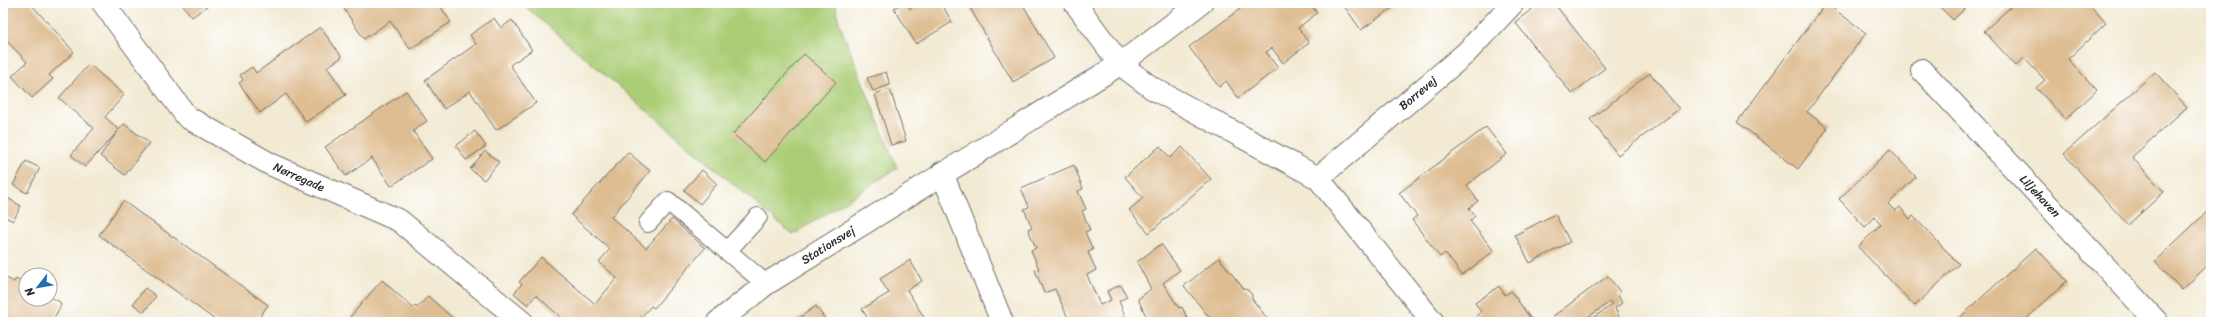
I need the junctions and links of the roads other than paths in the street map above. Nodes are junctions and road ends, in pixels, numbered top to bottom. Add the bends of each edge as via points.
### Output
1 (103, 3) edge
2 (1075, 3) edge
3 (1201, 3) edge
4 (1513, 3) edge
5 (1120, 64) junction
6 (1922, 70) dead end
7 (942, 173) junction
8 (1318, 178) junction
9 (758, 217) dead end
10 (648, 223) dead end
11 (727, 251) junction
12 (766, 284) junction
13 (522, 322) edge
14 (718, 322) edge
15 (1002, 322) edge
16 (1433, 322) edge
17 (2157, 322) edge

1 - 13 street, Nørregade via 187,117 270,164 400,221
2 - 5 street
3 - 5 street
4 - 8 street, Borrevej via 1466,53
5 - 7 street, Stationsvej
5 - 8 street via 1152,88
6 - 17 street, Liljehaven
7 - 12 street, Stationsvej
7 - 15 street
8 - 16 street
9 - 11 lane
10 - 11 lane via 668,201
11 - 12 lane
12 - 14 street, Stationsvej

